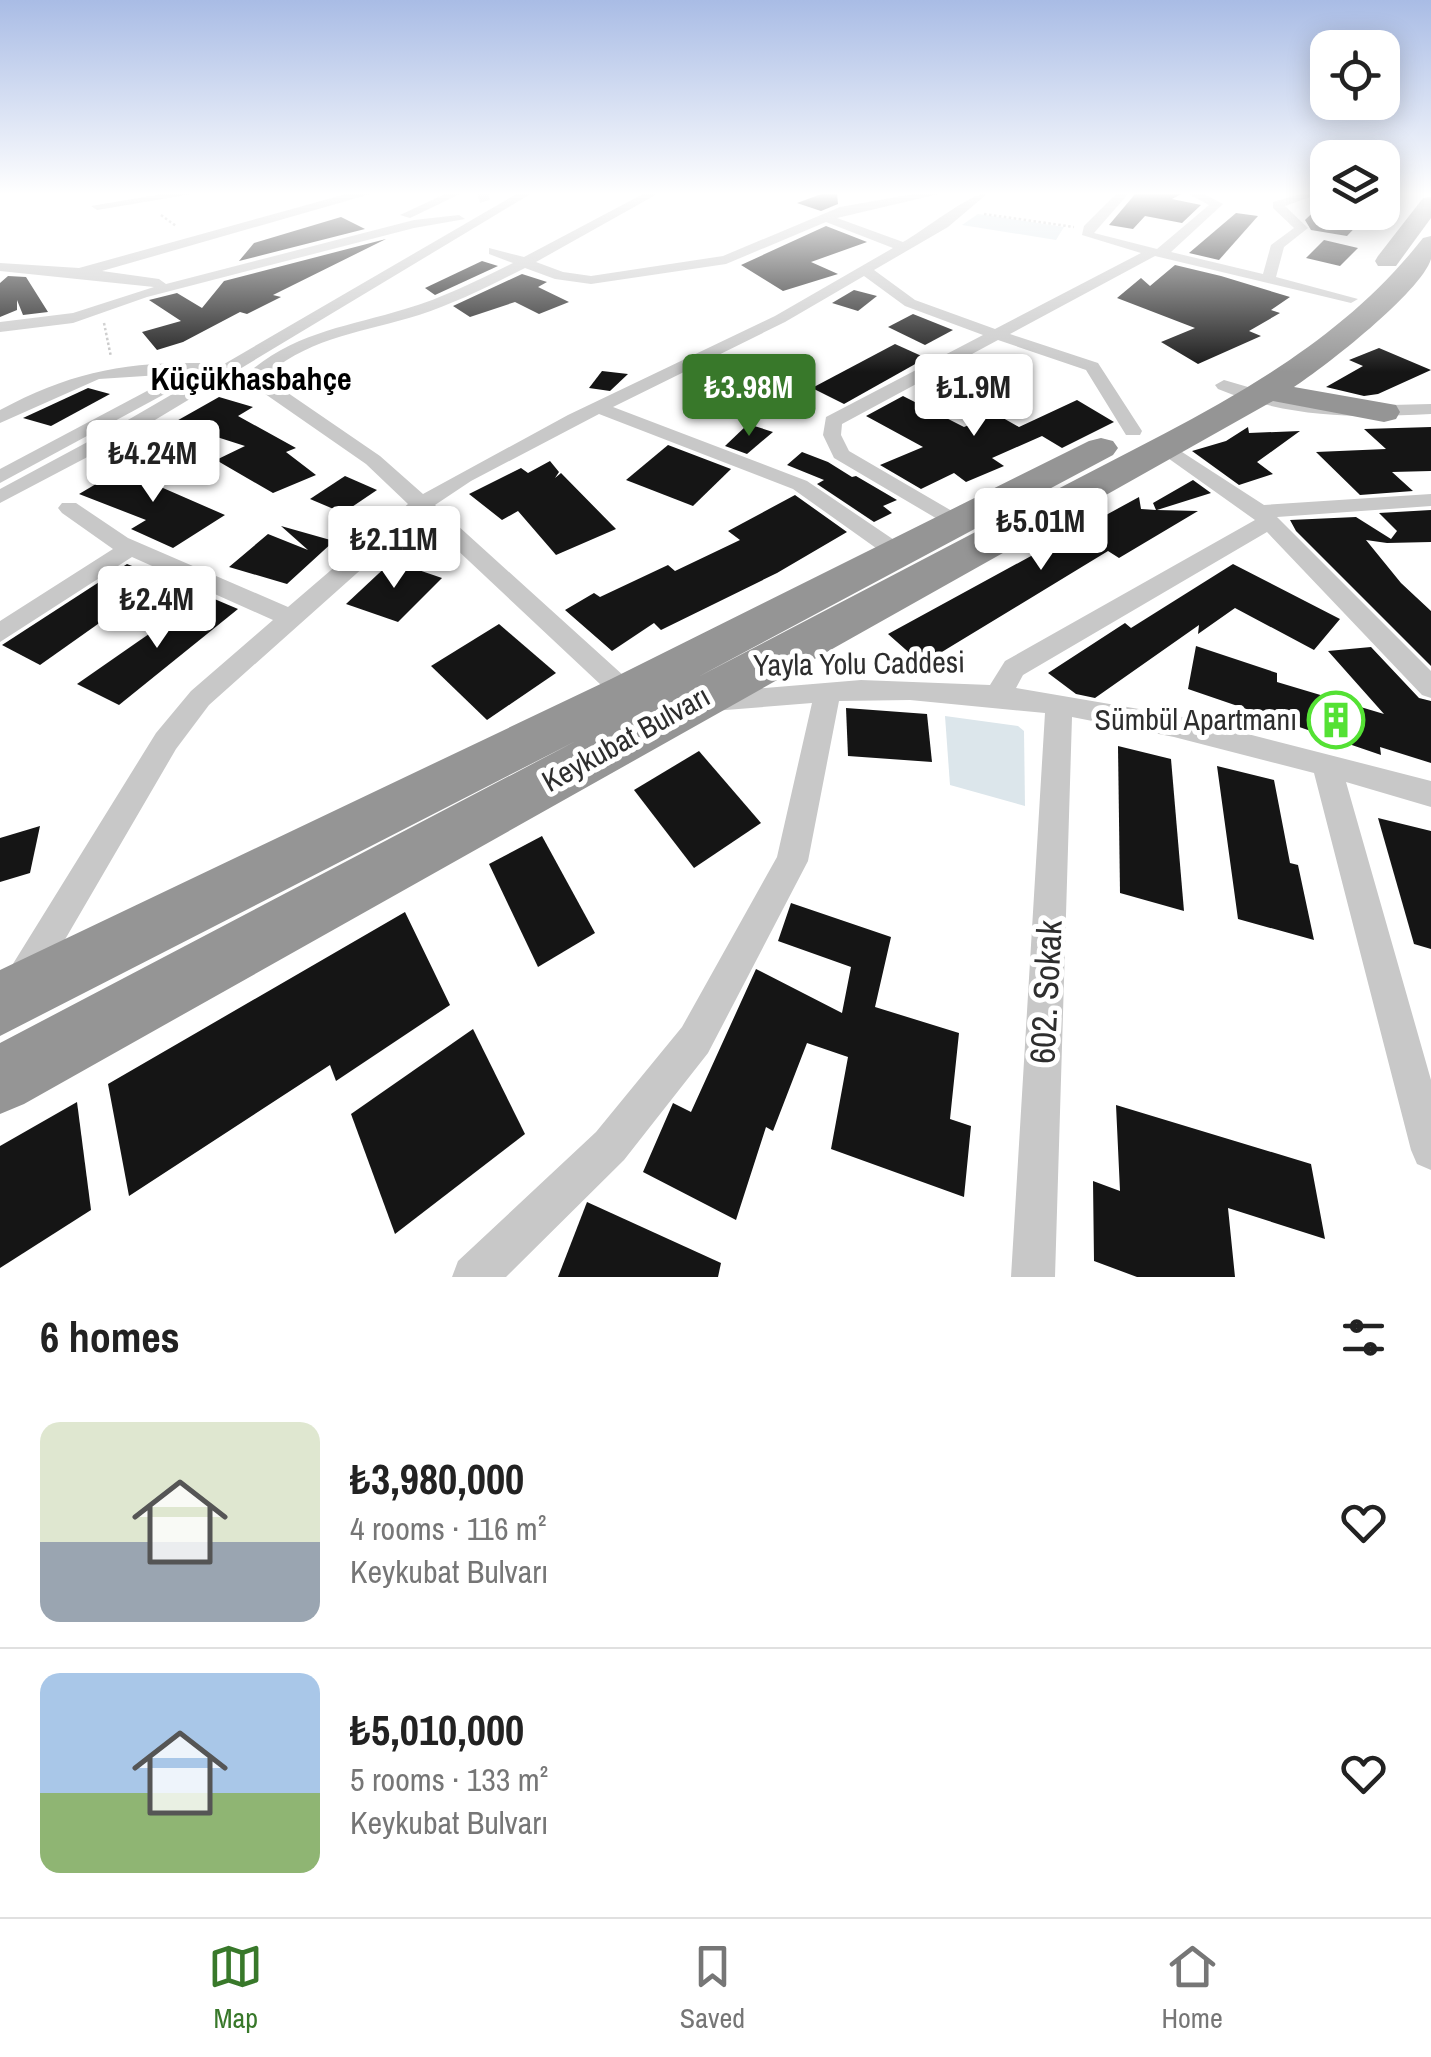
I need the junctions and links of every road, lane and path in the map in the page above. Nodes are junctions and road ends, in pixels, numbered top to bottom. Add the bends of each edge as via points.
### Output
1 (156, 253) edge
2 (266, 253) edge
3 (303, 253) edge
4 (383, 253) edge
5 (425, 253) edge
6 (497, 253) edge
7 (545, 253) edge
8 (744, 253) edge
9 (890, 253) edge
10 (1154, 253) edge
11 (1276, 253) edge
12 (1393, 253) edge
13 (1423, 253) edge
14 (1160, 254) junction
15 (523, 265) junction
16 (0, 268) edge
17 (865, 270) junction
18 (82, 272) junction
19 (1268, 279) junction
20 (158, 283) junction
21 (142, 294) junction
22 (1351, 299) junction
23 (102, 313) junction
24 (1321, 320) dead end
25 (0, 327) edge
26 (997, 334) junction
27 (284, 350) junction
28 (113, 368) junction
29 (200, 368) junction
30 (227, 370) junction
31 (1248, 383) junction
32 (598, 408) junction
33 (1431, 409) edge
34 (1384, 412) joint
35 (0, 416) edge
36 (1149, 439) junction
37 (0, 477) edge
38 (0, 497) edge
39 (1431, 500) edge
40 (419, 506) junction
41 (69, 508) dead end
42 (1264, 516) junction
43 (956, 523) junction
44 (130, 548) junction
45 (898, 553) junction
46 (292, 619) junction
47 (0, 633) edge
48 (1431, 688) edge
49 (828, 692) junction
50 (626, 693) junction
51 (998, 696) junction
52 (696, 701) junction
53 (1059, 706) junction
54 (1326, 764) junction
55 (1431, 794) edge
56 (6, 1001) edge
57 (0, 1080) edge
58 (1431, 1150) edge
59 (474, 1277) edge
60 (1033, 1277) edge

1 - 18 street
2 - 20 street
3 - 21 street
4 - 29 street
5 - 30 street
6 - 15 street
7 - 15 street
8 - 15 street via 591,280
9 - 17 street
10 - 14 street
11 - 19 street
12 - 22 highway
13 - 31 highway, Keykubat Bulvarı via 1383,304 1331,348
14 - 19 street
14 - 26 street
15 - 27 street via 431,306 311,336
16 - 18 street
17 - 26 street via 910,303
17 - 32 street
18 - 20 street
19 - 22 street
20 - 21 street
21 - 23 street
22 - 24 highway
23 - 25 street
23 - 28 path
26 - 36 street via 1092,367
26 - 43 street via 847,413 831,428 841,454
27 - 30 street
27 - 40 street via 260,372 264,385 374,460
28 - 29 street
28 - 35 street via 58,384
29 - 37 street
30 - 38 street
31 - 34 highway
31 - 36 highway, Keykubat Bulvarı
32 - 40 street
32 - 45 street via 800,485
33 - 34 street
36 - 42 street
36 - 43 highway, Keykubat Bulvarı
36 - 52 highway, Keykubat Bulvarı
39 - 42 street
40 - 46 street
40 - 50 street
41 - 44 street
42 - 48 street
42 - 51 street via 1014,668
43 - 45 highway, Keykubat Bulvarı
44 - 46 street
44 - 47 street
45 - 50 highway, Keykubat Bulvarı
46 - 56 street via 200,698 166,740
49 - 51 street, Yayla Yolu Caddesi
49 - 52 street, Yayla Yolu Caddesi
49 - 59 street via 792,862 695,1040 610,1146
50 - 56 highway, Keykubat Bulvarı
51 - 53 street, Yayla Yolu Caddesi
52 - 57 highway, Keykubat Bulvarı
53 - 54 street, Yayla Yolu Caddesi
53 - 60 street, 602. Sokak
54 - 55 street, Yayla Yolu Caddesi
54 - 58 street

